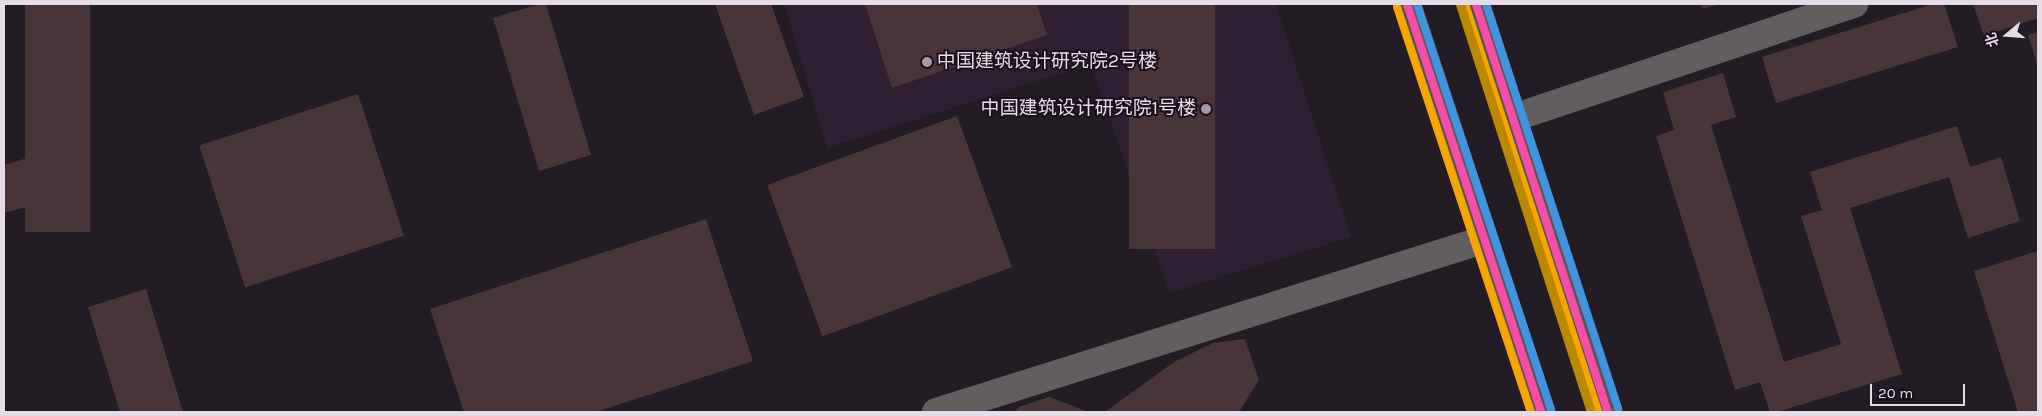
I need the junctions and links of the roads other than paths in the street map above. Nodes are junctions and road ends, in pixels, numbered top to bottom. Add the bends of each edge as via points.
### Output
1 (1406, 4) edge
2 (1476, 4) edge
3 (1854, 4) edge
4 (1512, 118) junction
5 (1483, 240) junction
6 (936, 412) edge
7 (1541, 412) edge
8 (1608, 412) edge

1 - 5 main road
2 - 4 main road
3 - 4 street
4 - 8 main road
5 - 6 street
5 - 7 main road

